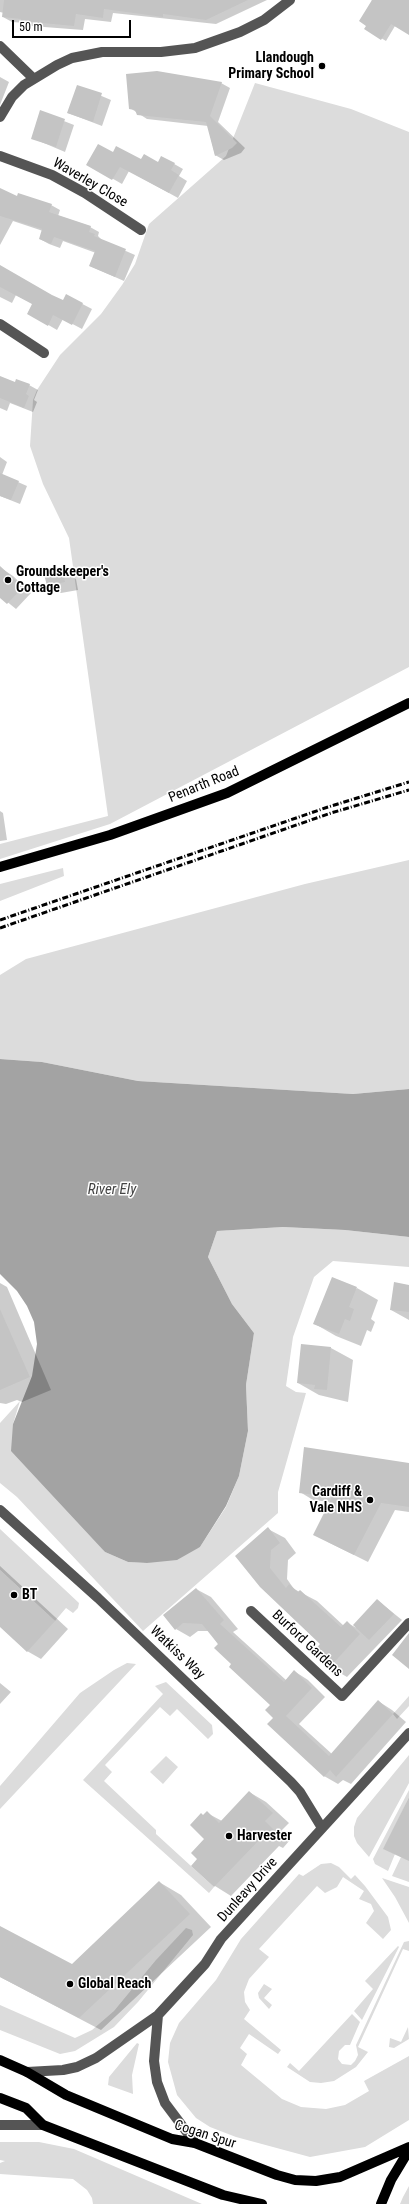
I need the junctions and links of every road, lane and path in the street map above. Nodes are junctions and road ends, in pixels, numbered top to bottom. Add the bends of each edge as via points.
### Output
1 (290, 0) edge
2 (0, 46) edge
3 (33, 78) junction
4 (0, 117) edge
5 (0, 156) edge
6 (141, 230) dead end
7 (0, 324) edge
8 (44, 353) dead end
9 (409, 703) edge
10 (0, 867) edge
11 (0, 1510) edge
12 (251, 1611) dead end
13 (409, 1623) edge
14 (409, 1733) edge
15 (322, 1828) junction
16 (158, 2015) junction
17 (0, 2060) edge
18 (27, 2072) junction
19 (0, 2098) edge
20 (0, 2125) edge
21 (43, 2125) junction
22 (195, 2143) junction
23 (409, 2149) edge
24 (223, 2195) junction
25 (233, 2204) edge
26 (262, 2204) edge
27 (380, 2204) edge

1 - 3 street via 264,20 240,32 195,48 168,52 86,54 56,64
2 - 3 street
3 - 4 street via 12,97
5 - 6 street, Waverley Close via 52,175 85,193
7 - 8 street
9 - 10 main road, Penarth Road via 227,793 110,835
11 - 15 street, Watkiss Way via 115,1614 291,1782
12 - 13 street, Burford Gardens via 342,1696
14 - 15 street, Dunleavy Drive
15 - 16 street, Dunleavy Drive via 221,1939 205,1964
16 - 18 street, Dunleavy Drive via 96,2058 77,2067
16 - 22 street via 154,2061 157,2082 166,2103
17 - 18 main road, Cogan Spur
18 - 22 main road, Cogan Spur via 66,2095 172,2140
19 - 21 main road via 26,2108
20 - 21 street
21 - 24 main road
22 - 23 main road, Cogan Spur via 277,2175 304,2181 325,2181 340,2177
23 - 27 main road
24 - 25 main road
24 - 26 main road

